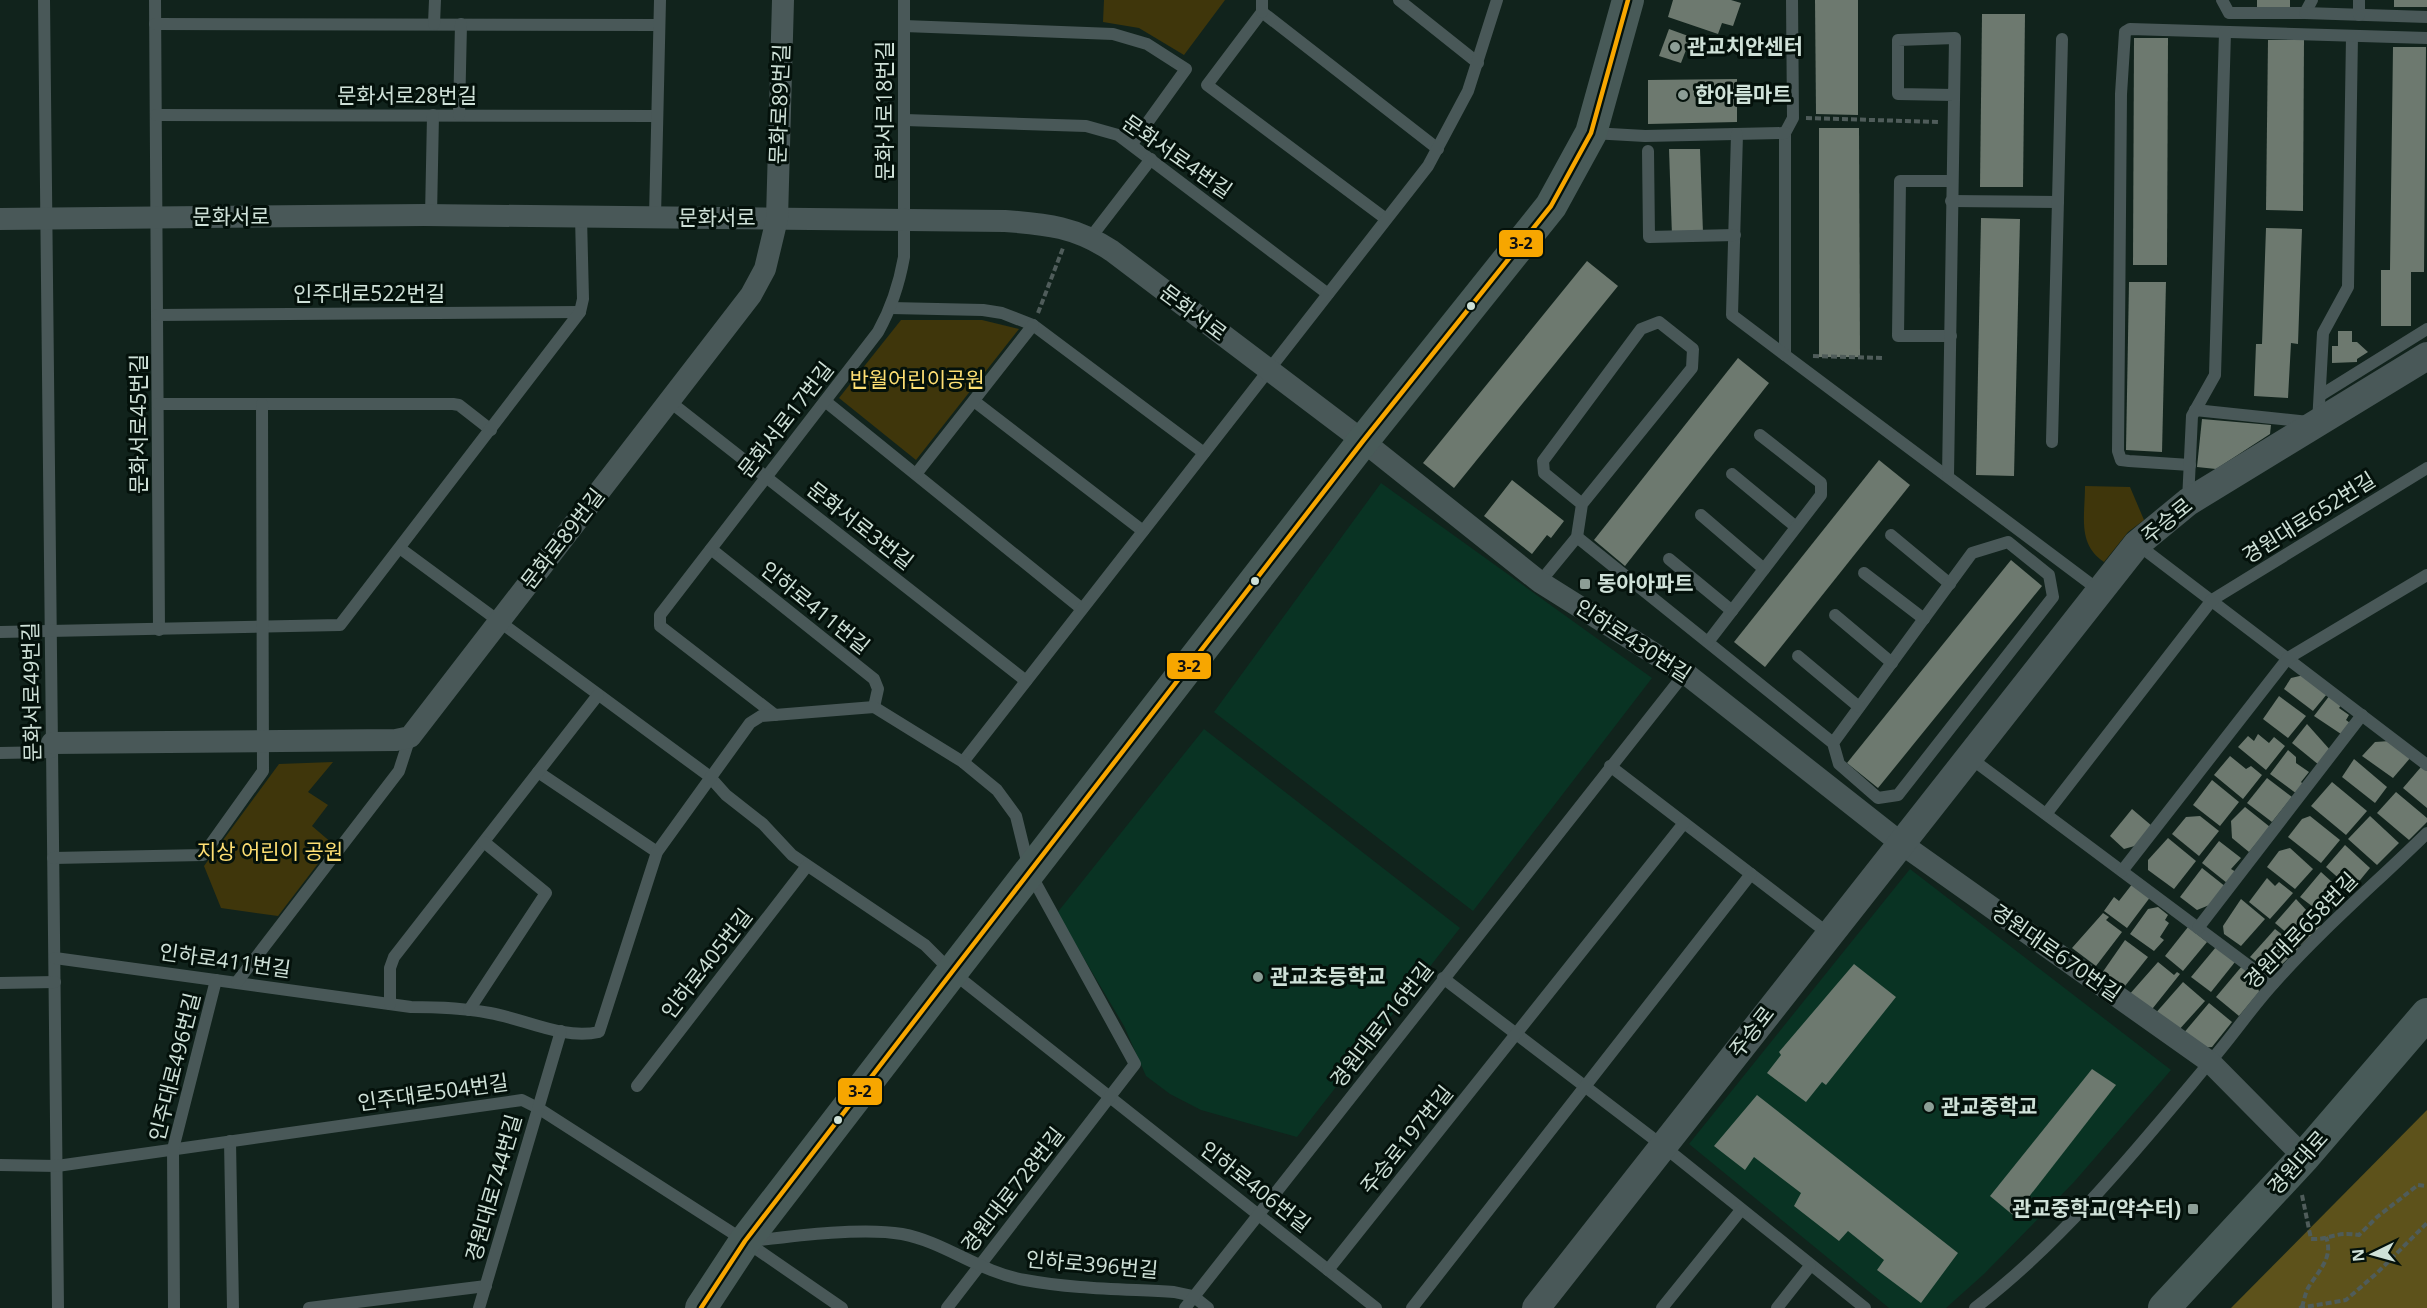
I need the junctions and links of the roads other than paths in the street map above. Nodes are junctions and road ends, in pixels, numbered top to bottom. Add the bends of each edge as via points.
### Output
1 (44, 0) edge
2 (155, 0) edge
3 (435, 0) edge
4 (660, 0) edge
5 (783, 0) edge
6 (904, 0) edge
7 (1399, 0) edge
8 (1497, 0) edge
9 (1628, 0) edge
10 (1792, 0) edge
11 (2222, 0) edge
12 (2312, 0) edge
13 (2359, 0) edge
14 (1262, 6) edge
15 (2305, 13) junction
16 (2359, 15) junction
17 (2427, 17) edge
18 (155, 24) junction
19 (434, 24) junction
20 (460, 24) junction
21 (659, 25) junction
22 (904, 27) junction
23 (2225, 32) junction
24 (2352, 36) junction
25 (2427, 38) edge
26 (2062, 39) dead end
27 (1478, 63) junction
28 (1954, 95) junction
29 (156, 115) junction
30 (459, 115) junction
31 (433, 116) junction
32 (657, 116) junction
33 (904, 120) junction
34 (1591, 133) junction
35 (1785, 133) junction
36 (1737, 134) junction
37 (1132, 144) junction
38 (1438, 149) junction
39 (1648, 151) dead end
40 (1151, 159) junction
41 (1951, 181) junction
42 (1951, 201) junction
43 (2058, 202) junction
44 (431, 216) junction
45 (157, 217) junction
46 (581, 217) junction
47 (46, 218) junction
48 (655, 218) junction
49 (0, 219) edge
50 (777, 219) junction
51 (1386, 219) junction
52 (905, 221) junction
53 (1081, 233) junction
54 (1735, 235) junction
55 (1328, 294) junction
56 (891, 308) junction
57 (580, 312) junction
58 (158, 315) junction
59 (1033, 325) junction
60 (2427, 329) edge
61 (1951, 336) junction
62 (1785, 355) junction
63 (2425, 363) edge
64 (1268, 370) junction
65 (2321, 395) junction
66 (669, 401) junction
67 (825, 401) junction
68 (974, 401) junction
69 (158, 404) junction
70 (262, 404) junction
71 (2195, 410) junction
72 (2318, 423) junction
73 (491, 430) junction
74 (1760, 435) dead end
75 (1363, 441) junction
76 (2052, 442) dead end
77 (1204, 453) junction
78 (2190, 465) junction
79 (2427, 468) edge
80 (916, 474) junction
81 (1732, 474) dead end
82 (1948, 476) junction
83 (766, 477) junction
84 (2188, 502) junction
85 (1582, 504) junction
86 (1701, 515) dead end
87 (1796, 527) junction
88 (1143, 531) junction
89 (1891, 535) dead end
90 (1577, 537) junction
91 (2137, 544) junction
92 (401, 549) junction
93 (711, 549) junction
94 (1669, 559) dead end
95 (1764, 569) junction
96 (1864, 573) dead end
97 (2427, 575) edge
98 (1540, 582) junction
99 (1950, 584) junction
100 (2100, 591) junction
101 (2212, 600) junction
102 (1082, 609) junction
103 (1732, 611) junction
104 (1835, 615) dead end
105 (1924, 620) junction
106 (499, 621) junction
107 (263, 628) junction
108 (159, 630) junction
109 (0, 632) edge
110 (51, 632) junction
111 (1708, 642) junction
112 (1798, 657) dead end
113 (2288, 658) junction
114 (1892, 663) junction
115 (1685, 673) junction
116 (1026, 681) junction
117 (598, 695) junction
118 (874, 706) junction
119 (1859, 707) junction
120 (774, 715) junction
121 (2362, 715) junction
122 (410, 737) junction
123 (263, 741) junction
124 (1833, 743) junction
125 (52, 748) junction
126 (0, 753) edge
127 (1969, 757) junction
128 (963, 762) junction
129 (2427, 765) edge
130 (1610, 766) junction
131 (538, 772) junction
132 (709, 777) junction
133 (2046, 814) junction
134 (1684, 823) junction
135 (2427, 833) edge
136 (484, 842) junction
137 (1902, 844) junction
138 (657, 852) junction
139 (53, 858) junction
140 (807, 866) junction
141 (2122, 871) junction
142 (1030, 873) junction
143 (1751, 874) junction
144 (2198, 928) junction
145 (1829, 934) junction
146 (54, 958) junction
147 (952, 972) junction
148 (1443, 978) junction
149 (216, 980) junction
150 (55, 982) junction
151 (237, 982) junction
152 (0, 983) edge
153 (2273, 984) junction
154 (390, 1004) junction
155 (469, 1010) junction
156 (2427, 1014) edge
157 (561, 1031) junction
158 (1516, 1034) junction
159 (2210, 1062) junction
160 (637, 1086) dead end
161 (1585, 1086) junction
162 (1110, 1096) junction
163 (538, 1108) junction
164 (230, 1141) junction
165 (1663, 1146) junction
166 (173, 1149) junction
167 (2304, 1157) junction
168 (0, 1165) edge
169 (57, 1166) junction
170 (1742, 1210) junction
171 (1258, 1214) junction
172 (745, 1241) junction
173 (1810, 1266) junction
174 (979, 1267) junction
175 (1328, 1270) junction
176 (486, 1286) junction
177 (1193, 1296) junction
178 (58, 1308) edge
179 (174, 1308) edge
180 (233, 1308) edge
181 (309, 1308) edge
182 (479, 1308) edge
183 (701, 1308) edge
184 (842, 1308) edge
185 (947, 1308) edge
186 (1185, 1308) edge
187 (1208, 1308) edge
188 (1376, 1308) edge
189 (1412, 1308) edge
190 (1536, 1308) edge
191 (1662, 1308) edge
192 (1777, 1308) edge
193 (1865, 1308) edge
194 (1975, 1308) edge
195 (2164, 1308) edge

1 - 47 lane, 문화서로49번길
2 - 18 lane, 문화서로45번길
3 - 19 lane
4 - 21 lane
5 - 50 street, 문화로89번길
6 - 22 lane, 문화서로18번길
7 - 27 lane
8 - 27 lane
9 - 34 main road
10 - 35 lane via 1793,118
11 - 15 lane via 2229,13
12 - 15 lane
13 - 16 lane
14 - 38 lane
14 - 51 lane via 1207,85
15 - 16 lane
16 - 17 lane
18 - 19 lane
18 - 29 lane, 문화서로45번길
19 - 20 lane
20 - 21 lane
20 - 30 lane
21 - 32 lane
22 - 33 lane, 문화서로18번길
22 - 37 lane via 1113,34 1147,44 1186,69
23 - 24 lane
23 - 71 lane via 2215,375
23 - 78 lane via 2130,29 2123,38 2118,451 2121,460
24 - 25 lane
24 - 65 lane via 2348,288 2323,333
26 - 43 lane
27 - 38 lane
28 - 28 lane via 1955,38 1898,40 1898,94
28 - 41 lane
29 - 31 lane, 문화서로28번길
29 - 45 lane, 문화서로45번길
30 - 31 lane, 문화서로28번길
30 - 32 lane, 문화서로28번길
31 - 44 lane
32 - 48 lane
33 - 37 lane, 문화서로4번길 via 1086,126 1118,135
33 - 52 lane, 문화서로18번길
34 - 36 lane
34 - 75 main road via 1551,206
35 - 36 lane
35 - 62 lane
36 - 54 lane
37 - 40 lane, 문화서로4번길
38 - 51 lane
39 - 54 lane via 1649,237
40 - 53 lane
40 - 55 lane, 문화서로4번길
41 - 42 lane
41 - 61 lane via 1900,181 1898,336
42 - 43 lane
42 - 61 lane
43 - 76 lane
44 - 45 street, 문화서로
44 - 46 street, 문화서로
45 - 47 street, 문화서로
45 - 58 lane, 문화서로45번길
46 - 48 street, 문화서로
46 - 57 lane
47 - 49 street, 문화서로
47 - 110 lane, 문화서로49번길
48 - 50 street, 문화서로
50 - 52 street, 문화서로
50 - 66 street, 문화로89번길 via 765,269 751,295
51 - 55 lane
52 - 53 street, 문화서로 via 1005,220
52 - 56 lane, 문화서로17번길 via 904,257
53 - 64 street, 문화서로
54 - 62 lane via 1732,315
55 - 64 lane
56 - 59 lane via 983,310
56 - 67 lane, 문화서로17번길 via 878,332
57 - 58 lane, 인주대로522번길
57 - 73 lane
58 - 69 lane, 문화서로45번길
59 - 68 lane
59 - 77 lane
60 - 65 lane
61 - 82 lane
62 - 82 lane
63 - 72 street, 주승로
64 - 75 street, 문화서로
64 - 77 lane
65 - 72 lane
66 - 83 lane, 문화서로3번길
66 - 106 street, 문화로89번길
67 - 80 lane
67 - 83 lane, 문화서로17번길
68 - 80 lane
68 - 88 lane
69 - 70 lane
69 - 108 lane, 문화서로45번길
70 - 73 lane via 453,404
70 - 107 lane
71 - 72 lane
71 - 78 lane
72 - 84 street, 주승로
73 - 92 lane
74 - 87 lane via 1821,483 1821,495
75 - 98 street, 인하로430번길
75 - 142 main road
77 - 88 lane
78 - 84 lane
79 - 101 lane, 경원대로652번길
80 - 102 lane
81 - 87 lane
82 - 100 lane
83 - 93 lane, 문화서로17번길
83 - 116 lane, 문화서로3번길
84 - 91 street, 주승로
85 - 85 lane via 1544,472 1543,461 1641,328 1659,322 1693,349 1692,368
85 - 90 lane
86 - 95 lane
87 - 95 lane
88 - 102 lane
89 - 99 lane
90 - 98 lane
90 - 111 lane
91 - 100 street, 주승로
91 - 101 lane
92 - 106 lane
92 - 107 lane via 340,625
93 - 118 lane, 인하로411번길 via 874,679 878,689
93 - 120 lane, 문화서로17번길 via 660,615 660,626
94 - 103 lane
95 - 103 lane
96 - 105 lane
97 - 113 lane
98 - 115 street, 인하로430번길
99 - 105 lane
99 - 124 lane via 1972,553 2008,542 2049,575 2053,597 1898,795 1878,798 1839,764
100 - 127 street, 주승로
101 - 113 lane
101 - 133 lane
102 - 116 lane
103 - 111 lane
104 - 114 lane
105 - 114 lane
106 - 117 lane
106 - 122 street, 문화로89번길
107 - 108 lane
107 - 123 lane
108 - 110 lane
109 - 110 lane
110 - 125 lane, 문화서로49번길
111 - 124 lane
112 - 119 lane
113 - 121 lane
113 - 141 lane
114 - 119 lane
115 - 130 lane, 경원대로716번길
115 - 137 street, 인하로430번길
116 - 128 lane
117 - 131 lane
117 - 132 lane
118 - 120 lane, 인하로411번길
118 - 128 lane
119 - 124 lane
120 - 132 lane, 인하로411번길 via 761,716 750,723
121 - 129 lane
121 - 144 lane
122 - 123 street
122 - 151 lane via 399,771
123 - 125 street
123 - 139 lane via 263,771 203,855
125 - 126 lane
125 - 139 lane, 문화서로49번길
127 - 133 lane
127 - 137 street, 주승로
128 - 142 lane via 997,790 1016,816
130 - 134 lane
130 - 148 lane, 경원대로716번길
131 - 136 lane
131 - 138 lane
132 - 138 lane, 인하로411번길
132 - 140 lane
133 - 141 lane
134 - 143 lane
134 - 158 lane, 주승로197번길
135 - 153 lane, 경원대로658번길
136 - 154 lane via 394,957 390,968
136 - 155 lane via 546,893
137 - 145 street, 주승로
137 - 159 street, 경원대로670번길
138 - 157 lane, 인하로411번길 via 599,1032
139 - 146 lane, 문화서로49번길
140 - 147 lane via 925,945
140 - 160 lane, 인하로405번길
141 - 144 lane
142 - 147 main road
142 - 162 lane via 1135,1064
143 - 145 lane
143 - 161 lane
144 - 153 lane
145 - 165 street, 주승로
146 - 149 lane, 인하로411번길
146 - 150 lane, 문화서로49번길
147 - 162 lane, 인하로406번길
147 - 172 main road
148 - 158 lane
148 - 171 lane, 경원대로716번길
149 - 151 lane, 인하로411번길
149 - 166 lane, 인주대로496번길
150 - 152 lane
150 - 169 lane, 문화서로49번길
151 - 154 lane, 인하로411번길
153 - 159 lane, 경원대로658번길
154 - 155 lane, 인하로411번길
155 - 157 lane, 인하로411번길
156 - 167 main road, 경원대로
157 - 163 lane, 경원대로744번길
158 - 161 lane
158 - 175 lane, 주승로197번길
159 - 167 street, 경원대로670번길
159 - 194 lane via 2097,1194 2000,1289
161 - 165 lane
161 - 189 lane
162 - 171 lane, 인하로406번길
162 - 174 lane, 경원대로728번길
163 - 164 lane, 인주대로504번길 via 522,1101
163 - 172 lane, 인주대로504번길
163 - 176 lane, 경원대로744번길
164 - 166 lane, 인주대로504번길
164 - 180 lane
165 - 170 lane
165 - 190 street, 주승로
166 - 169 lane, 인주대로504번길
166 - 179 lane, 인주대로496번길
167 - 195 main road, 경원대로
168 - 169 lane, 인주대로504번길
169 - 178 lane, 문화서로49번길
170 - 173 lane
170 - 191 lane
171 - 175 lane, 인하로406번길
171 - 177 lane, 경원대로716번길
172 - 174 lane, 인하로396번길 via 902,1234 934,1244
172 - 183 main road
172 - 184 lane, 인주대로504번길
173 - 192 lane
173 - 193 lane
174 - 177 lane, 인하로396번길 via 1023,1280
174 - 185 lane, 경원대로728번길
175 - 188 lane, 인하로406번길
176 - 181 lane, 경원대로744번길
176 - 182 lane, 경원대로744번길
177 - 186 lane, 경원대로716번길
177 - 187 lane

